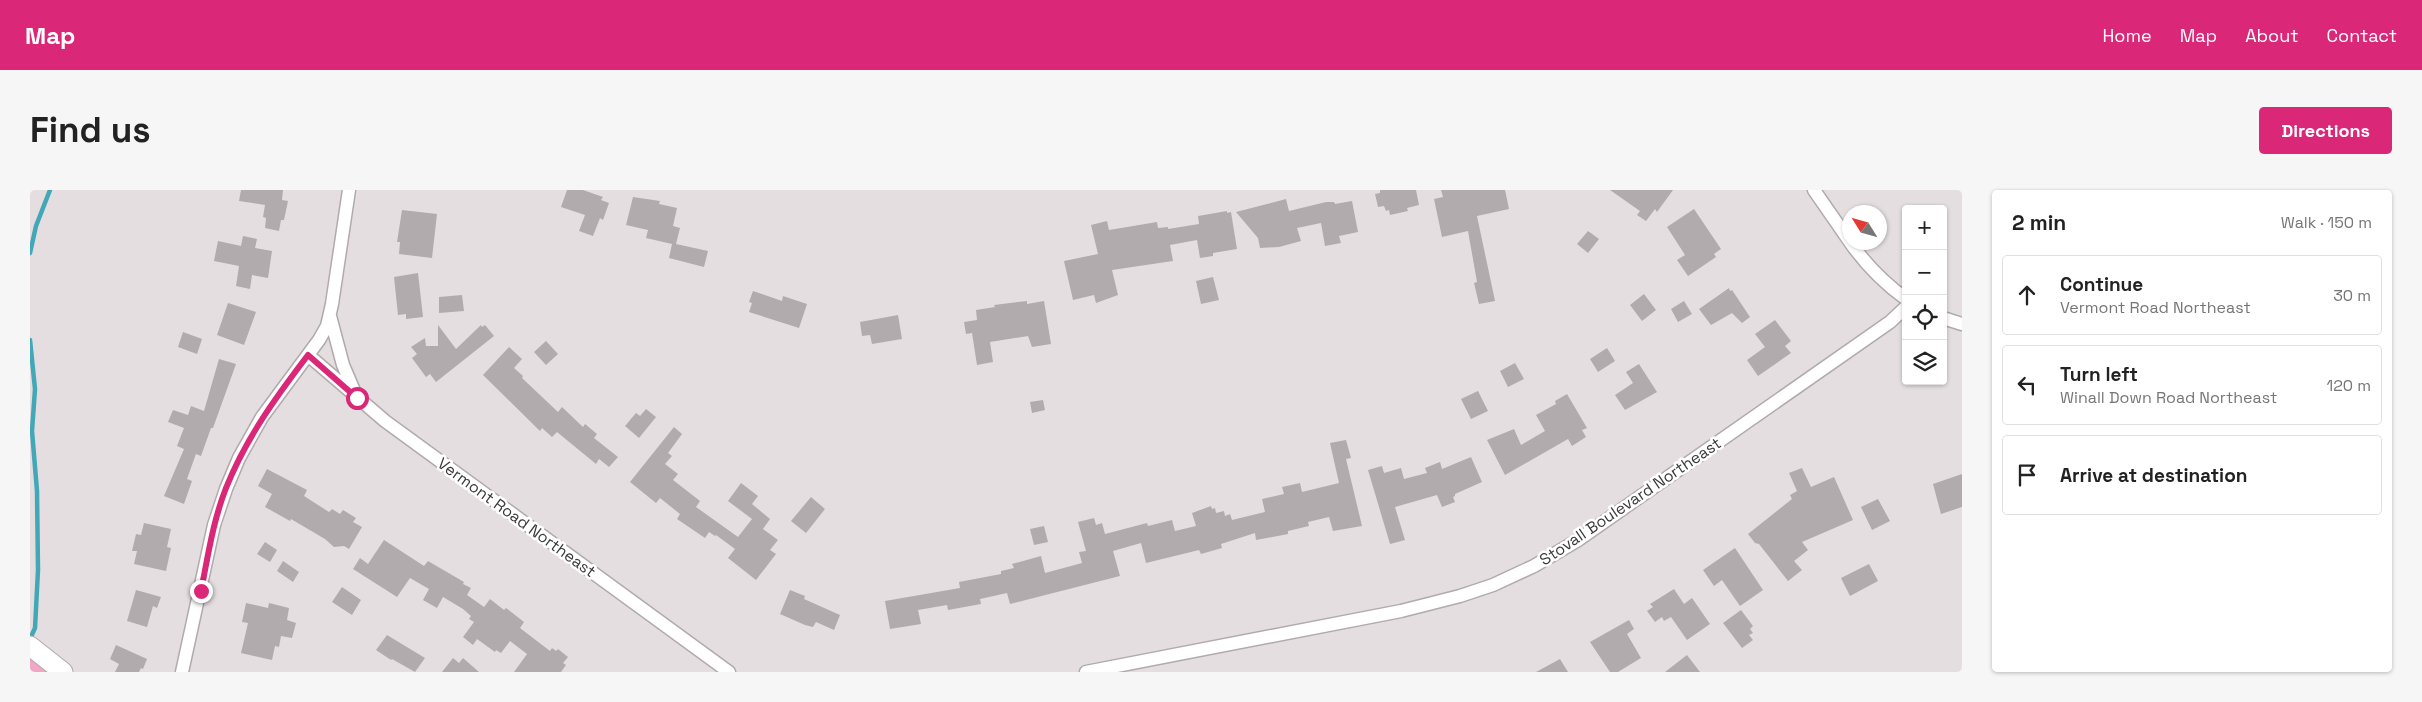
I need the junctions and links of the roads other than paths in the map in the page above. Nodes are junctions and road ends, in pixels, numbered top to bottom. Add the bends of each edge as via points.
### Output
1 (349, 190) edge
2 (1814, 190) edge
3 (1842, 230) edge
4 (1856, 250) edge
5 (1902, 296) edge
6 (1902, 311) edge
7 (330, 315) junction
8 (1947, 319) edge
9 (1962, 324) edge
10 (308, 355) junction
11 (357, 398) junction
12 (35, 650) edge
13 (63, 672) edge
14 (182, 672) edge
15 (729, 672) edge
16 (1086, 672) edge

1 - 7 street
2 - 3 street
4 - 5 street via 1884,283
6 - 16 street, Stovall Boulevard Northeast via 1578,540 1534,566 1492,585 1410,610
7 - 10 street via 320,340
7 - 11 street via 343,365
8 - 9 street
10 - 11 street, Vermont Road Northeast
10 - 14 street via 262,417 226,489 214,525
11 - 15 street, Vermont Road Northeast
12 - 13 main road

